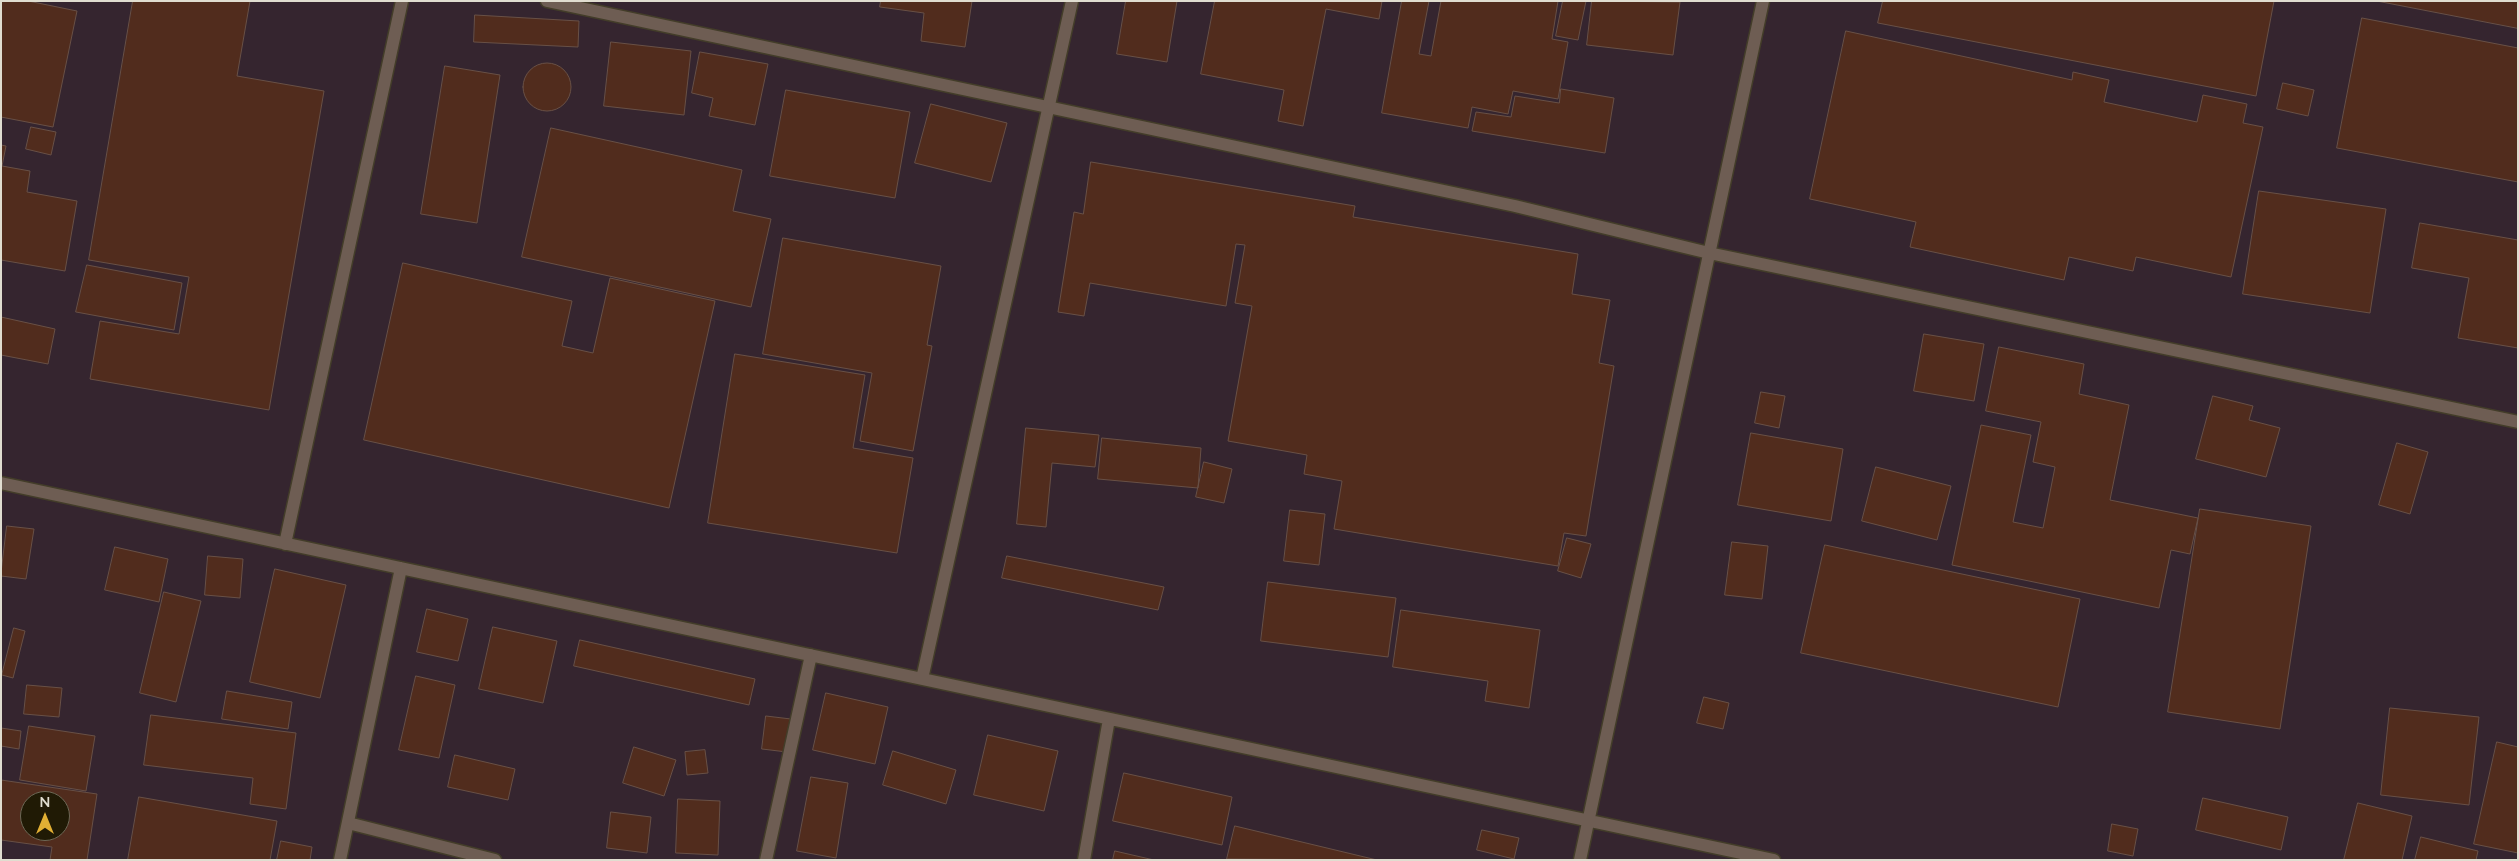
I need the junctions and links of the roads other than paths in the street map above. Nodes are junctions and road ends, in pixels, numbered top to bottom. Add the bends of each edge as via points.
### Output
1 (402, 1) edge
2 (547, 1) edge
3 (1072, 1) edge
4 (1763, 1) edge
5 (1049, 108) junction
6 (1709, 253) junction
7 (2518, 422) edge
8 (1, 483) edge
9 (285, 544) junction
10 (401, 568) junction
11 (811, 655) junction
12 (922, 679) junction
13 (1109, 718) junction
14 (1588, 820) junction
15 (348, 822) junction
16 (340, 860) edge
17 (495, 860) edge
18 (766, 860) edge
19 (1084, 860) edge
20 (1580, 860) edge
21 (1774, 860) edge

1 - 9 street
2 - 5 street
3 - 5 street
4 - 6 street
5 - 6 street via 1506,204
5 - 12 street
6 - 7 street
6 - 14 street
8 - 9 street
9 - 10 street
10 - 11 street
10 - 15 street
11 - 12 street
11 - 18 street
12 - 13 street
13 - 14 street
13 - 19 street
14 - 20 street
14 - 21 street
15 - 16 street
15 - 17 street

